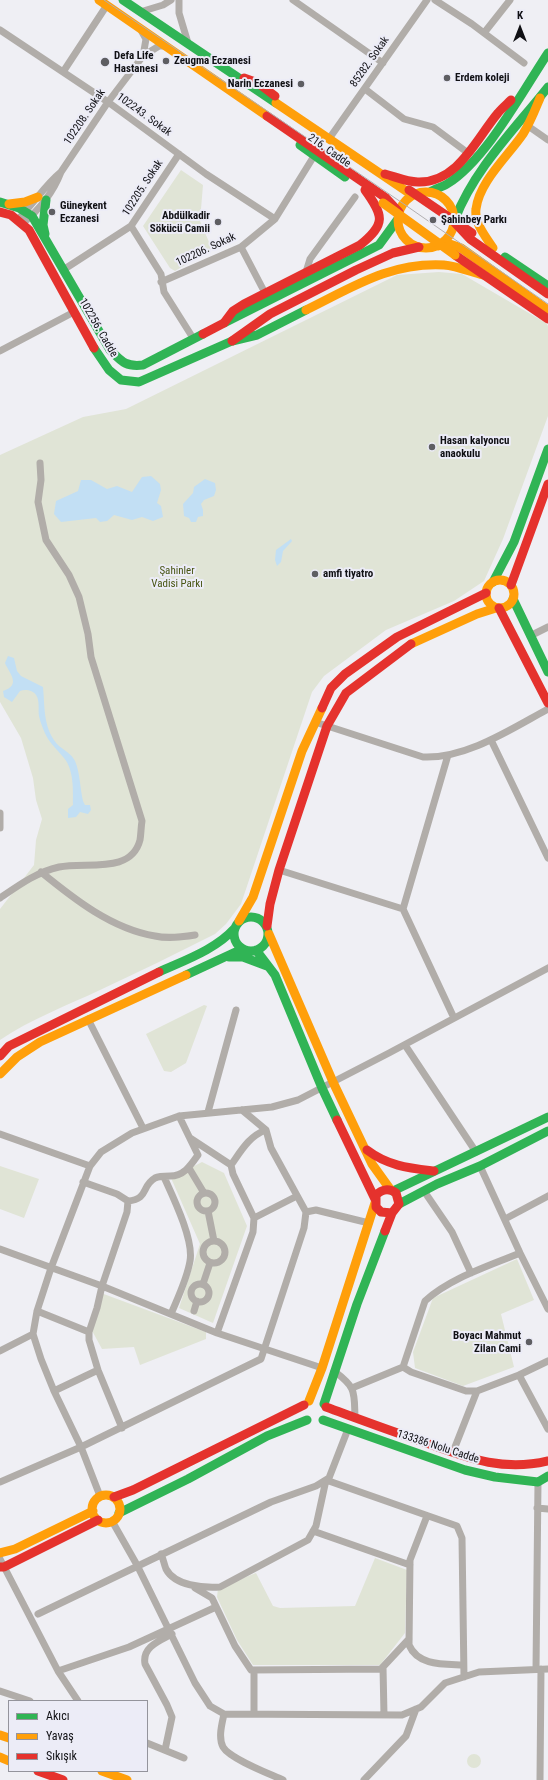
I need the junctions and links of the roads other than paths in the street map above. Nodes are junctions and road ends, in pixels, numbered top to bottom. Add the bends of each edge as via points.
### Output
1 (123, 0) edge
2 (172, 0) edge
3 (179, 0) edge
4 (293, 0) edge
5 (427, 0) edge
6 (435, 0) edge
7 (510, 0) edge
8 (103, 3) edge
9 (140, 12) junction
10 (139, 27) junction
11 (0, 30) edge
12 (484, 33) junction
13 (188, 43) junction
14 (168, 47) junction
15 (548, 53) edge
16 (143, 56) junction
17 (383, 63) junction
18 (524, 64) dead end
19 (63, 72) junction
20 (235, 75) junction
21 (228, 87) junction
22 (525, 87) junction
23 (548, 87) edge
24 (365, 89) junction
25 (540, 98) junction
26 (108, 102) junction
27 (528, 126) junction
28 (331, 136) junction
29 (548, 140) edge
30 (468, 153) junction
31 (179, 154) junction
32 (314, 156) junction
33 (385, 174) junction
34 (365, 190) junction
35 (411, 192) junction
36 (430, 192) junction
37 (355, 197) dead end
38 (42, 198) junction
39 (3, 203) edge
40 (0, 212) edge
41 (29, 214) junction
42 (399, 215) junction
43 (274, 220) junction
44 (455, 221) junction
45 (20, 222) junction
46 (131, 226) junction
47 (46, 240) junction
48 (438, 246) junction
49 (241, 247) junction
50 (418, 247) junction
51 (493, 248) junction
52 (63, 270) junction
53 (306, 272) junction
54 (483, 275) junction
55 (161, 282) junction
56 (548, 286) edge
57 (265, 293) junction
58 (548, 294) edge
59 (548, 310) edge
60 (74, 312) junction
61 (548, 319) edge
62 (224, 323) junction
63 (193, 338) junction
64 (232, 341) junction
65 (0, 351) edge
66 (548, 449) edge
67 (40, 463) dead end
68 (548, 484) edge
69 (494, 582) junction
70 (510, 585) junction
71 (486, 594) junction
72 (513, 599) junction
73 (497, 608) junction
74 (477, 614) junction
75 (507, 624) junction
76 (548, 627) edge
77 (530, 636) junction
78 (548, 672) edge
79 (548, 703) edge
80 (548, 709) edge
81 (315, 722) junction
82 (327, 726) junction
83 (491, 740) junction
84 (448, 754) junction
85 (0, 813) edge
86 (0, 828) edge
87 (548, 858) edge
88 (279, 870) junction
89 (41, 872) junction
90 (0, 898) edge
91 (403, 909) junction
92 (237, 924) junction
93 (268, 930) junction
94 (195, 935) dead end
95 (242, 949) junction
96 (256, 950) junction
97 (223, 957) junction
98 (268, 966) junction
99 (548, 968) edge
100 (236, 1010) dead end
101 (454, 1018) junction
102 (88, 1019) junction
103 (405, 1045) junction
104 (0, 1056) edge
105 (0, 1074) edge
106 (333, 1082) junction
107 (322, 1088) junction
108 (242, 1110) junction
109 (208, 1112) junction
110 (179, 1116) junction
111 (548, 1117) edge
112 (143, 1128) junction
113 (266, 1130) junction
114 (548, 1131) edge
115 (0, 1134) edge
116 (188, 1137) junction
117 (364, 1148) junction
118 (476, 1152) junction
119 (231, 1165) junction
120 (90, 1166) junction
121 (480, 1166) junction
122 (189, 1168) junction
123 (434, 1171) junction
124 (164, 1176) junction
125 (83, 1182) junction
126 (392, 1190) junction
127 (424, 1191) junction
128 (204, 1193) junction
129 (297, 1196) junction
130 (548, 1196) edge
131 (128, 1200) junction
132 (375, 1201) junction
133 (399, 1204) junction
134 (208, 1211) junction
135 (306, 1212) junction
136 (392, 1213) junction
137 (254, 1218) junction
138 (505, 1219) junction
139 (369, 1223) junction
140 (214, 1241) junction
141 (0, 1249) edge
142 (520, 1253) junction
143 (210, 1263) junction
144 (51, 1268) junction
145 (471, 1273) junction
146 (203, 1284) junction
147 (102, 1286) junction
148 (197, 1301) junction
149 (548, 1309) edge
150 (194, 1311) dead end
151 (37, 1312) junction
152 (171, 1314) junction
153 (89, 1332) junction
154 (217, 1332) junction
155 (33, 1334) junction
156 (265, 1350) junction
157 (0, 1351) edge
158 (548, 1361) edge
159 (403, 1367) junction
160 (322, 1368) junction
161 (98, 1370) junction
162 (334, 1371) junction
163 (519, 1375) junction
164 (352, 1388) junction
165 (54, 1390) junction
166 (477, 1391) junction
167 (307, 1403) junction
168 (325, 1406) junction
169 (355, 1418) junction
170 (307, 1420) junction
171 (323, 1420) junction
172 (122, 1428) junction
173 (348, 1429) junction
174 (548, 1429) edge
175 (81, 1447) junction
176 (453, 1452) junction
177 (548, 1461) edge
178 (535, 1464) junction
179 (548, 1476) edge
180 (326, 1480) junction
181 (0, 1482) edge
182 (538, 1482) junction
183 (100, 1496) junction
184 (114, 1497) junction
185 (537, 1508) junction
186 (548, 1509) edge
187 (92, 1511) junction
188 (119, 1513) junction
189 (427, 1516) junction
190 (98, 1520) junction
191 (112, 1521) junction
192 (313, 1531) junction
193 (0, 1553) edge
194 (161, 1554) junction
195 (1, 1564) edge
196 (137, 1565) junction
197 (410, 1565) junction
198 (188, 1583) junction
199 (216, 1607) junction
200 (38, 1614) dead end
201 (171, 1632) junction
202 (409, 1639) junction
203 (463, 1665) junction
204 (383, 1667) junction
205 (542, 1669) edge
206 (254, 1670) junction
207 (58, 1671) junction
208 (464, 1677) junction
209 (0, 1691) edge
210 (27, 1700) edge
211 (77, 1700) edge
212 (416, 1709) junction
213 (224, 1714) junction
214 (254, 1714) junction
215 (384, 1715) junction
216 (148, 1743) edge
217 (165, 1750) junction
218 (184, 1758) dead end
219 (41, 1772) edge
220 (105, 1772) edge
221 (63, 1780) edge
222 (127, 1780) edge
223 (283, 1780) edge
224 (364, 1780) edge
225 (540, 1780) edge

1 - 9 main road, 216. Cadde
2 - 9 street
3 - 13 street via 179,13
4 - 17 street
5 - 17 street, 85282. Sokak
6 - 12 street
7 - 12 street
8 - 10 main road, 216. Cadde
8 - 19 street
9 - 13 main road, 216. Cadde
10 - 14 main road, 216. Cadde
10 - 16 street via 146,39
11 - 19 street, 102243. Sokak
12 - 18 street
13 - 20 main road, 216. Cadde
14 - 16 street, 102208. Sokak via 159,46
14 - 21 main road, 216. Cadde
15 - 22 main road
16 - 26 street, 102208. Sokak
17 - 24 street, 85282. Sokak
19 - 26 street, 102243. Sokak
20 - 28 main road, 216. Cadde via 258,83
20 - 35 main road via 378,174
21 - 32 main road, 216. Cadde
21 - 42 main road via 386,198
22 - 30 main road via 497,114
22 - 36 main road via 505,118 463,172 439,189
23 - 25 main road
24 - 28 street, 85282. Sokak
24 - 30 street via 404,119 433,127
25 - 27 main road
25 - 44 main road via 528,109 482,170 467,192
26 - 31 street, 102243. Sokak
26 - 38 street, 102208. Sokak via 61,172 56,185
27 - 29 street
27 - 51 main road via 488,182 476,210 478,222
28 - 33 main road, 216. Cadde
30 - 33 main road via 444,176 433,181 405,180
31 - 43 street, 102243. Sokak
31 - 46 street, 102205. Sokak
32 - 34 main road, 216. Cadde
32 - 43 street, 102206. Sokak
33 - 35 main road, 216. Cadde
34 - 53 main road via 381,212 380,226 360,245
34 - 54 main road, 216. Cadde, bridge
35 - 36 main road
35 - 42 main road, 102256. Cadde
35 - 51 main road, 216. Cadde, bridge
36 - 44 main road via 445,199 450,205
37 - 53 street via 310,259
38 - 39 main road
38 - 41 street, 102208. Sokak
38 - 47 main road
39 - 41 main road
40 - 45 main road, 102256. Cadde via 11,215
41 - 45 street, 102208. Sokak
41 - 47 main road, 102256. Cadde
42 - 50 main road via 400,232
42 - 62 main road, 102256. Cadde via 379,245
43 - 49 street, 102206. Sokak
44 - 48 main road via 450,236
44 - 58 main road via 470,239
45 - 60 main road, 102256. Cadde via 29,230
46 - 52 street, 102205. Sokak
46 - 55 street via 161,274
47 - 52 main road, 102256. Cadde
48 - 50 main road
48 - 59 main road via 447,243 461,248
49 - 55 street, 102206. Sokak
49 - 57 street
50 - 64 main road via 393,253 356,270 270,314
51 - 56 main road, 216. Cadde
52 - 63 main road, 102256. Cadde via 110,350 123,364 143,365
53 - 57 main road
54 - 61 main road, 216. Cadde
54 - 64 main road via 446,265 398,268 376,275 257,335
55 - 63 street via 164,292
57 - 62 main road via 233,311
60 - 64 main road, 102256. Cadde via 109,370 121,380 139,382
60 - 65 street
62 - 63 main road, 102256. Cadde
66 - 69 main road via 514,542
67 - 89 street via 38,502 46,540 69,575 79,597 91,657 142,821 140,840 134,853 123,860 107,864 61,867
68 - 70 main road
69 - 70 main road via 501,580
69 - 71 main road via 488,586
70 - 72 main road via 514,591
71 - 73 main road via 489,604
71 - 81 main road via 397,637 345,674 331,688
72 - 73 main road via 510,605
72 - 77 main road
73 - 74 main road
73 - 75 main road
74 - 75 main road via 492,616
74 - 82 main road via 407,646 346,693
75 - 79 main road
76 - 77 street
77 - 78 main road
80 - 83 street
81 - 82 street
81 - 92 main road via 302,751 253,897
82 - 84 street via 423,757 436,758
82 - 88 main road
83 - 84 street
83 - 87 street
84 - 91 street
85 - 86 street
88 - 91 street
88 - 93 main road via 270,904
89 - 90 street
89 - 94 street via 94,910 140,933 157,937
91 - 101 street
92 - 93 main road via 244,917 257,917 263,920
92 - 95 main road via 234,936 236,944
92 - 104 main road via 226,938 213,946 9,1046
93 - 96 main road via 267,941 263,947
93 - 106 main road
95 - 96 main road
95 - 97 main road
96 - 98 main road
97 - 98 main road via 244,957
97 - 102 main road
98 - 107 main road via 275,975
99 - 101 street
100 - 109 street
101 - 103 street
102 - 105 main road via 24,1052
102 - 112 street
103 - 106 street
103 - 118 street
106 - 107 street
106 - 117 main road
107 - 108 street via 298,1100 272,1107
107 - 132 main road
108 - 109 street
108 - 113 street
109 - 110 street
110 - 112 street
110 - 116 street
111 - 118 main road
112 - 120 street via 101,1152
113 - 119 street via 250,1139
113 - 129 street via 272,1148
114 - 121 main road
115 - 120 street
116 - 119 street
116 - 122 street via 198,1155
117 - 123 main road via 378,1159 394,1166
117 - 126 main road via 378,1174
118 - 123 main road
119 - 137 street
120 - 125 street
121 - 127 main road
121 - 138 street
122 - 124 street via 174,1176
122 - 128 street
123 - 126 main road
124 - 131 street via 156,1177 150,1182 142,1196 136,1200
124 - 152 street via 191,1250 188,1270
125 - 131 street
125 - 144 street
126 - 132 main road via 379,1192
126 - 133 main road via 398,1196
127 - 133 main road
127 - 145 street via 452,1232
128 - 134 street via 210,1194 215,1202 213,1208
128 - 134 street via 197,1198 197,1204 200,1209
129 - 135 street
129 - 137 street
130 - 138 street
131 - 147 street via 127,1212
132 - 136 main road via 381,1212
132 - 139 main road
133 - 136 main road
134 - 140 street
135 - 139 street via 316,1210
135 - 156 street via 304,1228
136 - 162 main road
137 - 154 street via 253,1232
138 - 142 street
139 - 160 main road
140 - 143 street via 207,1244 203,1250 204,1257
140 - 143 street via 221,1243 226,1254 219,1263
141 - 144 street
142 - 145 street
142 - 149 street
143 - 146 street
144 - 147 street
144 - 151 street
145 - 159 street via 425,1301
146 - 148 street via 197,1285 192,1292
146 - 148 street via 209,1290 209,1296 203,1302
147 - 152 street
147 - 153 street
148 - 150 street
151 - 153 street
151 - 155 street
152 - 154 street
153 - 161 street
154 - 156 street
155 - 157 street
155 - 165 street
156 - 160 street
156 - 172 street via 261,1359 247,1367
158 - 163 street
159 - 164 street
159 - 166 street via 466,1391
160 - 167 main road
161 - 165 street
161 - 172 street
162 - 164 street
162 - 168 main road
163 - 166 street
163 - 174 street
164 - 169 street
165 - 175 street
166 - 176 street
167 - 168 main road via 316,1399
167 - 170 main road via 302,1412
167 - 184 main road via 133,1490
168 - 169 main road, 133386 Nolu Cadde
168 - 171 main road via 326,1414
169 - 176 main road, 133386 Nolu Cadde
170 - 171 main road via 313,1423
170 - 188 main road via 266,1436
171 - 173 main road, 133386 Nolu Cadde
172 - 175 street
173 - 180 street
173 - 182 main road, 133386 Nolu Cadde via 465,1470 495,1477
175 - 181 street
175 - 183 street
176 - 178 main road, 133386 Nolu Cadde via 497,1464
177 - 178 main road, 133386 Nolu Cadde
178 - 182 main road
179 - 182 main road
180 - 189 street
180 - 192 street
180 - 194 street via 271,1502
182 - 185 street
183 - 184 main road
183 - 187 main road via 93,1504
184 - 188 main road via 120,1506
185 - 186 street
185 - 205 street
187 - 190 main road
187 - 193 main road via 15,1549
188 - 191 main road
189 - 197 street
189 - 203 street via 457,1526 462,1538
190 - 191 main road
190 - 195 main road
191 - 196 street
192 - 197 street
192 - 198 street via 308,1540 220,1587 206,1588
194 - 196 street
194 - 198 street via 166,1570 175,1578
195 - 207 street
196 - 200 street
196 - 201 street
197 - 202 street
198 - 199 street via 212,1598
199 - 201 street
199 - 206 street via 246,1664
201 - 207 street
201 - 213 street via 195,1682 210,1706
201 - 217 street via 147,1649 144,1656 145,1664 172,1717
202 - 203 street via 412,1652 426,1662
202 - 204 street
203 - 208 street
204 - 206 street
204 - 215 street
205 - 208 street via 479,1672
205 - 225 street
206 - 214 street
207 - 211 street
208 - 212 street via 445,1682
209 - 210 street
212 - 215 street via 402,1715
212 - 224 street via 406,1736
213 - 214 street
213 - 223 street via 220,1732 223,1747 258,1770
214 - 215 street
216 - 217 street
217 - 218 street
219 - 221 main road
220 - 222 main road

